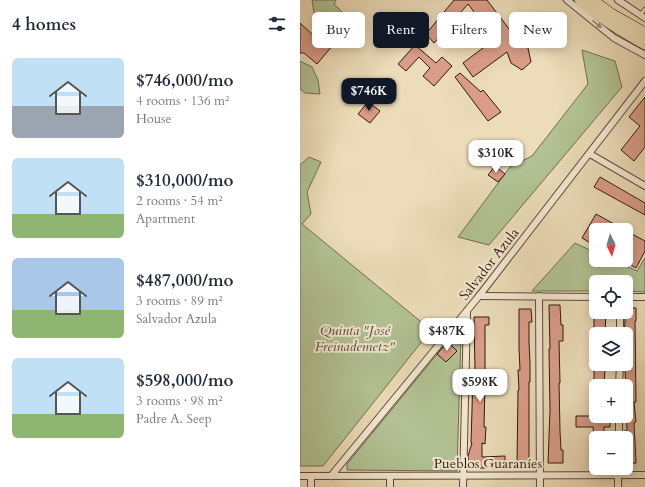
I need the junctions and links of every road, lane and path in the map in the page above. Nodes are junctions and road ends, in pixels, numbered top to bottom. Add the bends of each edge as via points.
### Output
1 (567, 0) edge
2 (580, 0) edge
3 (592, 0) edge
4 (618, 0) edge
5 (645, 9) edge
6 (642, 17) edge
7 (645, 33) edge
8 (645, 44) edge
9 (645, 55) edge
10 (645, 81) edge
11 (590, 154) junction
12 (645, 186) edge
13 (480, 296) junction
14 (539, 296) junction
15 (589, 297) edge
16 (633, 297) edge
17 (645, 297) edge
18 (467, 311) junction
19 (540, 475) junction
20 (589, 475) edge
21 (618, 475) edge
22 (633, 475) edge
23 (645, 475) edge
24 (300, 476) edge
25 (312, 476) junction
26 (332, 476) junction
27 (390, 476) junction
28 (463, 476) junction
29 (311, 487) edge
30 (390, 487) edge
31 (463, 487) edge
32 (540, 487) edge
33 (618, 487) edge

1 -> 9 street via 614,38
2 - 8 highway via 621,31
3 - 7 highway
4 - 6 street
5 - 6 lane
10 - 11 street, Salvador Azula
11 - 12 street
11 - 13 street, Salvador Azula
13 - 14 street
13 - 18 street, Salvador Azula
14 - 15 street
14 - 19 street
16 - 17 street
18 - 26 street, Salvador Azula
18 - 28 street
19 - 20 street, Pueblos Guaraníes
19 - 28 street, Pueblos Guaraníes
19 - 32 street
21 - 33 street
22 - 23 street, Pueblos Guaraníes
24 - 25 street, Pueblos Guaraníes
25 - 26 street, Pueblos Guaraníes
25 - 29 street
26 - 27 street, Pueblos Guaraníes
27 - 28 street, Pueblos Guaraníes
27 - 30 street
28 - 31 street

